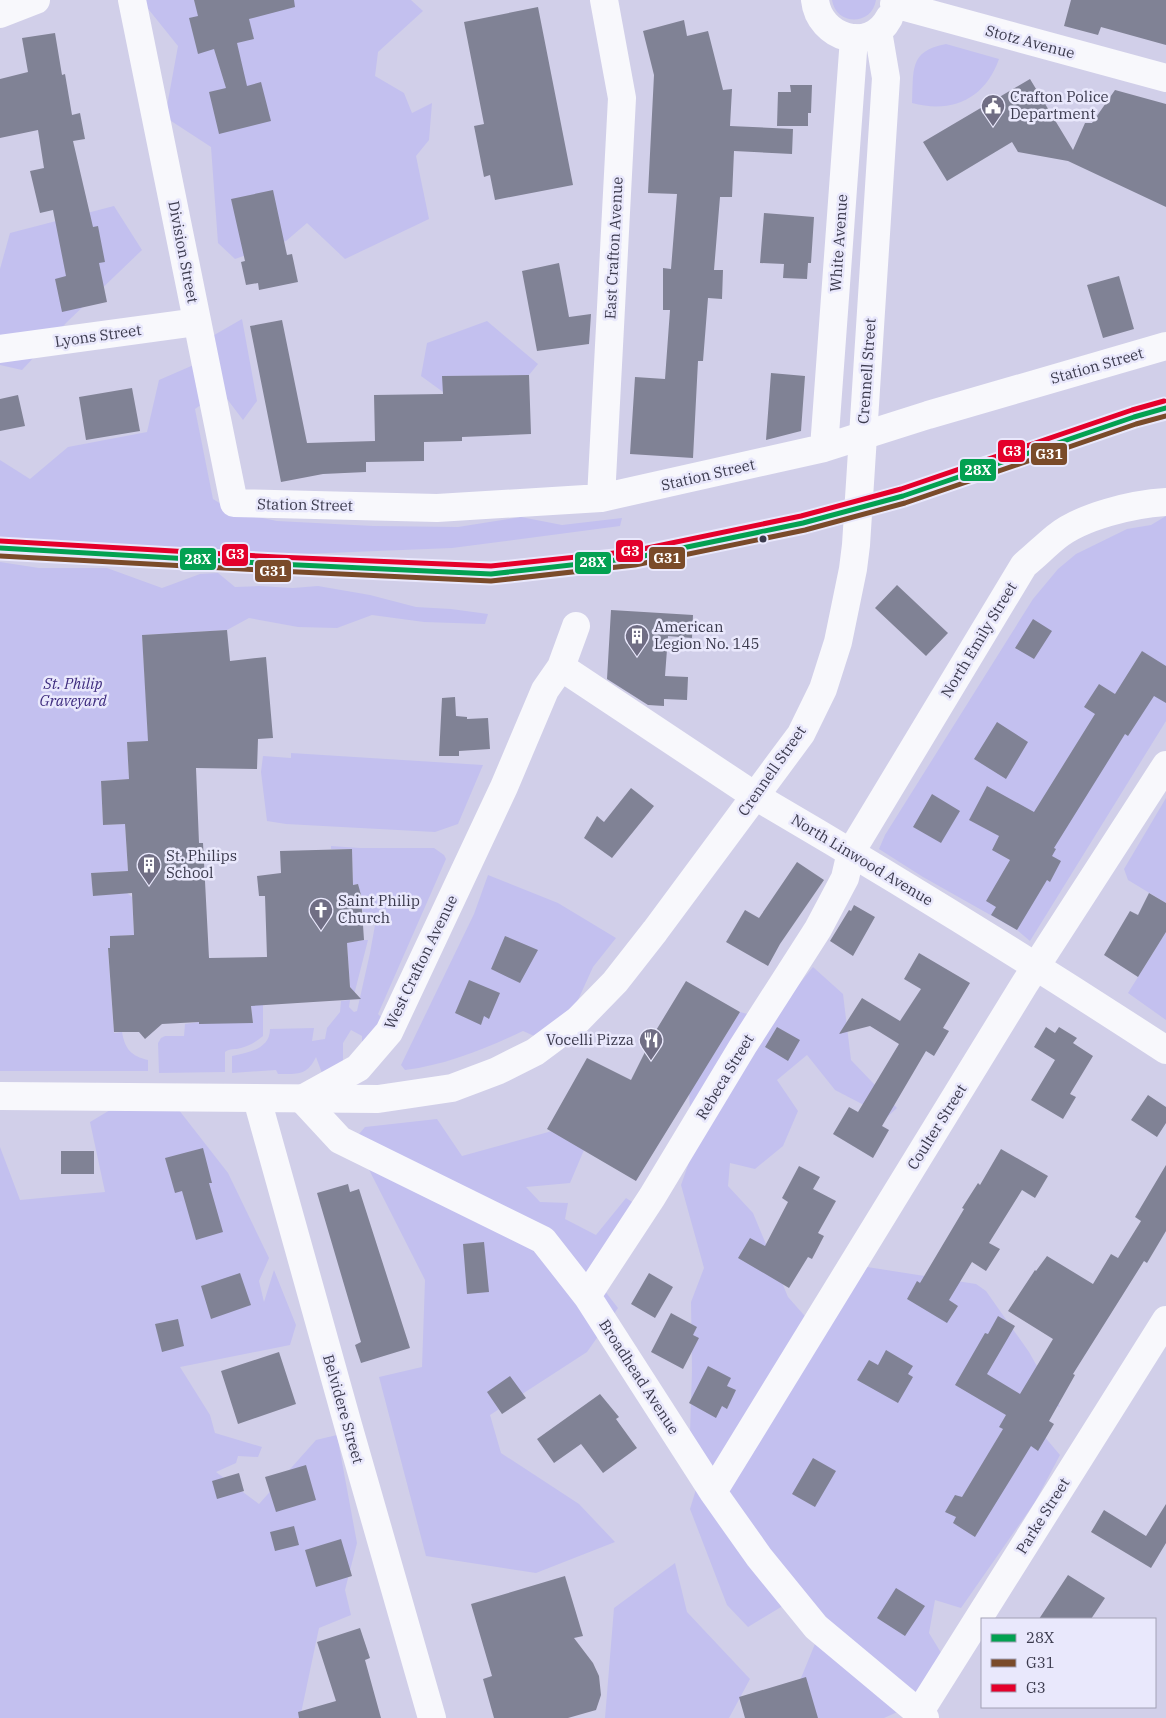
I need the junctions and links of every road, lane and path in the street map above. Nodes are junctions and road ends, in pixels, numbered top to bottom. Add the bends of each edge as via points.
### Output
1 (36, 0) edge
2 (132, 0) edge
3 (604, 0) edge
4 (815, 0) edge
5 (894, 2) edge
6 (0, 14) edge
7 (866, 35) junction
8 (1166, 78) edge
9 (197, 322) junction
10 (1166, 346) edge
11 (0, 348) edge
12 (828, 447) junction
13 (600, 498) junction
14 (1166, 502) edge
15 (234, 503) joint
16 (576, 626) dead end
17 (561, 667) junction
18 (1166, 765) edge
19 (755, 796) junction
20 (851, 852) junction
21 (1037, 966) junction
22 (1166, 1050) edge
23 (0, 1096) edge
24 (257, 1099) junction
25 (302, 1099) junction
26 (587, 1296) junction
27 (1166, 1320) edge
28 (713, 1492) junction
29 (982, 1618) edge
30 (981, 1619) edge
31 (922, 1715) edge
32 (432, 1718) edge

1 - 6 street
2 - 9 street, Division Street
3 - 13 street, East Crafton Avenue via 622,98
4 - 7 street via 821,20 830,30 841,36
5 - 7 street via 887,22
5 - 8 street, Stotz Avenue
7 - 12 street, White Avenue
7 - 19 street, Crennell Street via 886,78 853,569 838,642 823,689 801,734
9 - 11 street, Lyons Street
9 - 15 street, Division Street
10 - 12 street, Station Street
12 - 13 street, Station Street
13 - 15 street, Station Street via 437,508
14 - 20 street, North Emily Street via 1143,503 1092,517 1057,535 1024,566
16 - 17 street, West Crafton Avenue
17 - 19 street, North Linwood Avenue
17 - 25 street, West Crafton Avenue via 545,690 504,787 389,1032 358,1068
18 - 21 street, Coulter Street
19 - 20 street, North Linwood Avenue
19 - 25 street, Crennell Street via 615,982 578,1020 535,1052 452,1088 378,1099
20 - 21 street, North Linwood Avenue
20 - 26 street, Rebeca Street via 845,878 818,929
21 - 22 street, North Linwood Avenue
21 - 28 street, Coulter Street
23 - 24 street, West Crafton Avenue
24 - 25 street, West Crafton Avenue
24 - 32 street, Belvidere Street
25 - 26 street, Broadhead Avenue via 340,1140 543,1240
26 - 28 street, Broadhead Avenue
27 - 29 street, Parke Street
28 - 31 street, Broadhead Avenue via 759,1557 816,1627
30 - 31 street, Parke Street

